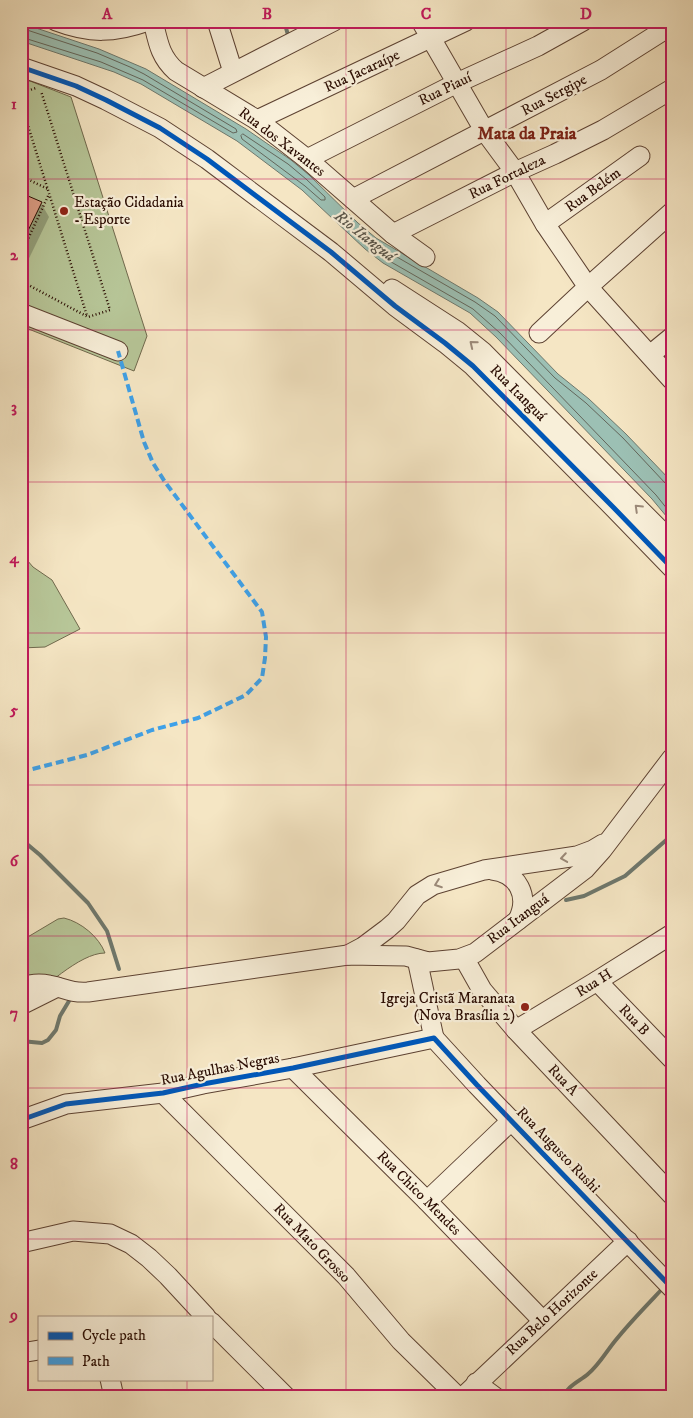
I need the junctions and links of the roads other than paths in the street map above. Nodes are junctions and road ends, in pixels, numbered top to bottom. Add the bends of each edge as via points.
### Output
1 (56, 21) edge
2 (148, 21) edge
3 (153, 21) edge
4 (217, 21) edge
5 (334, 21) edge
6 (421, 21) edge
7 (466, 21) edge
8 (583, 21) edge
9 (672, 25) edge
10 (431, 38) junction
11 (21, 67) edge
12 (234, 72) junction
13 (456, 82) junction
14 (204, 88) junction
15 (672, 89) edge
16 (257, 120) junction
17 (484, 130) junction
18 (640, 156) dead end
19 (307, 159) junction
20 (515, 172) junction
21 (353, 199) junction
22 (672, 212) edge
23 (545, 224) junction
24 (393, 234) junction
25 (331, 252) junction
26 (425, 257) dead end
27 (588, 286) junction
28 (21, 313) edge
29 (540, 333) dead end
30 (672, 337) edge
31 (118, 351) dead end
32 (650, 356) junction
33 (672, 380) edge
34 (672, 542) edge
35 (672, 568) edge
36 (671, 759) edge
37 (609, 840) junction
38 (484, 870) junction
39 (518, 920) junction
40 (396, 921) junction
41 (672, 934) edge
42 (348, 955) junction
43 (414, 958) junction
44 (464, 958) junction
45 (597, 981) junction
46 (21, 987) edge
47 (58, 987) junction
48 (21, 1005) edge
49 (516, 1030) junction
50 (429, 1039) junction
51 (672, 1059) edge
52 (293, 1068) junction
53 (163, 1093) junction
54 (21, 1120) edge
55 (512, 1120) junction
56 (672, 1194) edge
57 (427, 1200) junction
58 (628, 1242) junction
59 (21, 1243) edge
60 (671, 1287) edge
61 (205, 1316) edge
62 (543, 1321) junction
63 (212, 1323) edge
64 (38, 1350) edge
65 (21, 1353) edge
66 (110, 1380) edge
67 (476, 1383) junction
68 (114, 1397) edge
69 (286, 1397) edge
70 (458, 1397) edge
71 (462, 1397) edge
72 (495, 1397) edge

1 - 2 street via 100,31
3 - 14 street, Rua dos Xavantes via 159,48 169,65
4 - 12 street
5 - 12 street
6 - 10 street
7 - 10 street, Rua Jacaraípe
8 - 13 street, Rua Piauí via 538,46
9 - 17 street, Rua Sergipe via 601,70
10 - 13 street
10 - 16 street, Rua Jacaraípe
11 - 25 street via 106,100 160,128 215,164
12 - 14 street
13 - 17 street
13 - 19 street, Rua Piauí
14 - 16 street, Rua dos Xavantes
15 - 20 street, Rua Fortaleza via 603,130
16 - 19 street, Rua dos Xavantes
17 - 20 street
17 - 21 street, Rua Sergipe
18 - 23 street, Rua Belém
19 - 21 street, Rua dos Xavantes
20 - 23 street
20 - 24 street, Rua Fortaleza
21 - 24 street, Rua dos Xavantes
22 - 27 street
23 - 27 street
24 - 26 street, Rua dos Xavantes
34 -> 25 street, Rua Itanguá via 472,342
25 - 35 street, Rua Itanguá via 473,366
27 - 29 street
27 - 32 street
28 - 31 street
30 - 32 street
32 - 33 street
36 - 37 street, Rua Itanguá
37 -> 38 street, Rua Itanguá via 577,856
37 - 39 street, Rua Itanguá via 585,869
38 - 39 street via 499,871 517,883 523,902
38 -> 40 street, Rua Itanguá via 423,890
39 - 44 street, Rua Itanguá
40 - 42 street, Rua Itanguá via 378,937
40 - 43 street via 396,939 402,950
41 - 45 street, Rua H
42 - 43 street, Rua Itanguá
42 - 47 street via 88,992
43 - 44 street, Rua Itanguá via 428,962
43 - 50 street
44 - 49 street, Rua A via 482,990
45 - 49 street, Rua H
45 - 51 street, Rua B
46 - 47 street via 39,984
47 - 48 street
49 - 56 street, Rua A
50 - 52 street, Rua Agulhas Negras
50 - 55 street, Rua Augusto Rushi
52 - 53 street, Rua Agulhas Negras
52 - 57 street, Rua Chico Mendes
53 - 54 street, Rua Agulhas Negras via 66,1104
53 - 70 street, Rua Mato Grosso via 346,1276 401,1341
55 - 57 street, Rua Augusto Rushi
55 - 58 street, Rua Augusto Rushi
57 - 62 street, Rua Chico Mendes
58 - 60 street, Rua Augusto Rushi
58 - 62 street, Rua Belo Horizonte
59 - 61 street via 73,1231 110,1234 149,1258
62 - 67 street, Rua Belo Horizonte
63 - 69 street
64 - 65 street
66 - 68 street
67 - 71 street, Rua Belo Horizonte
67 - 72 street

